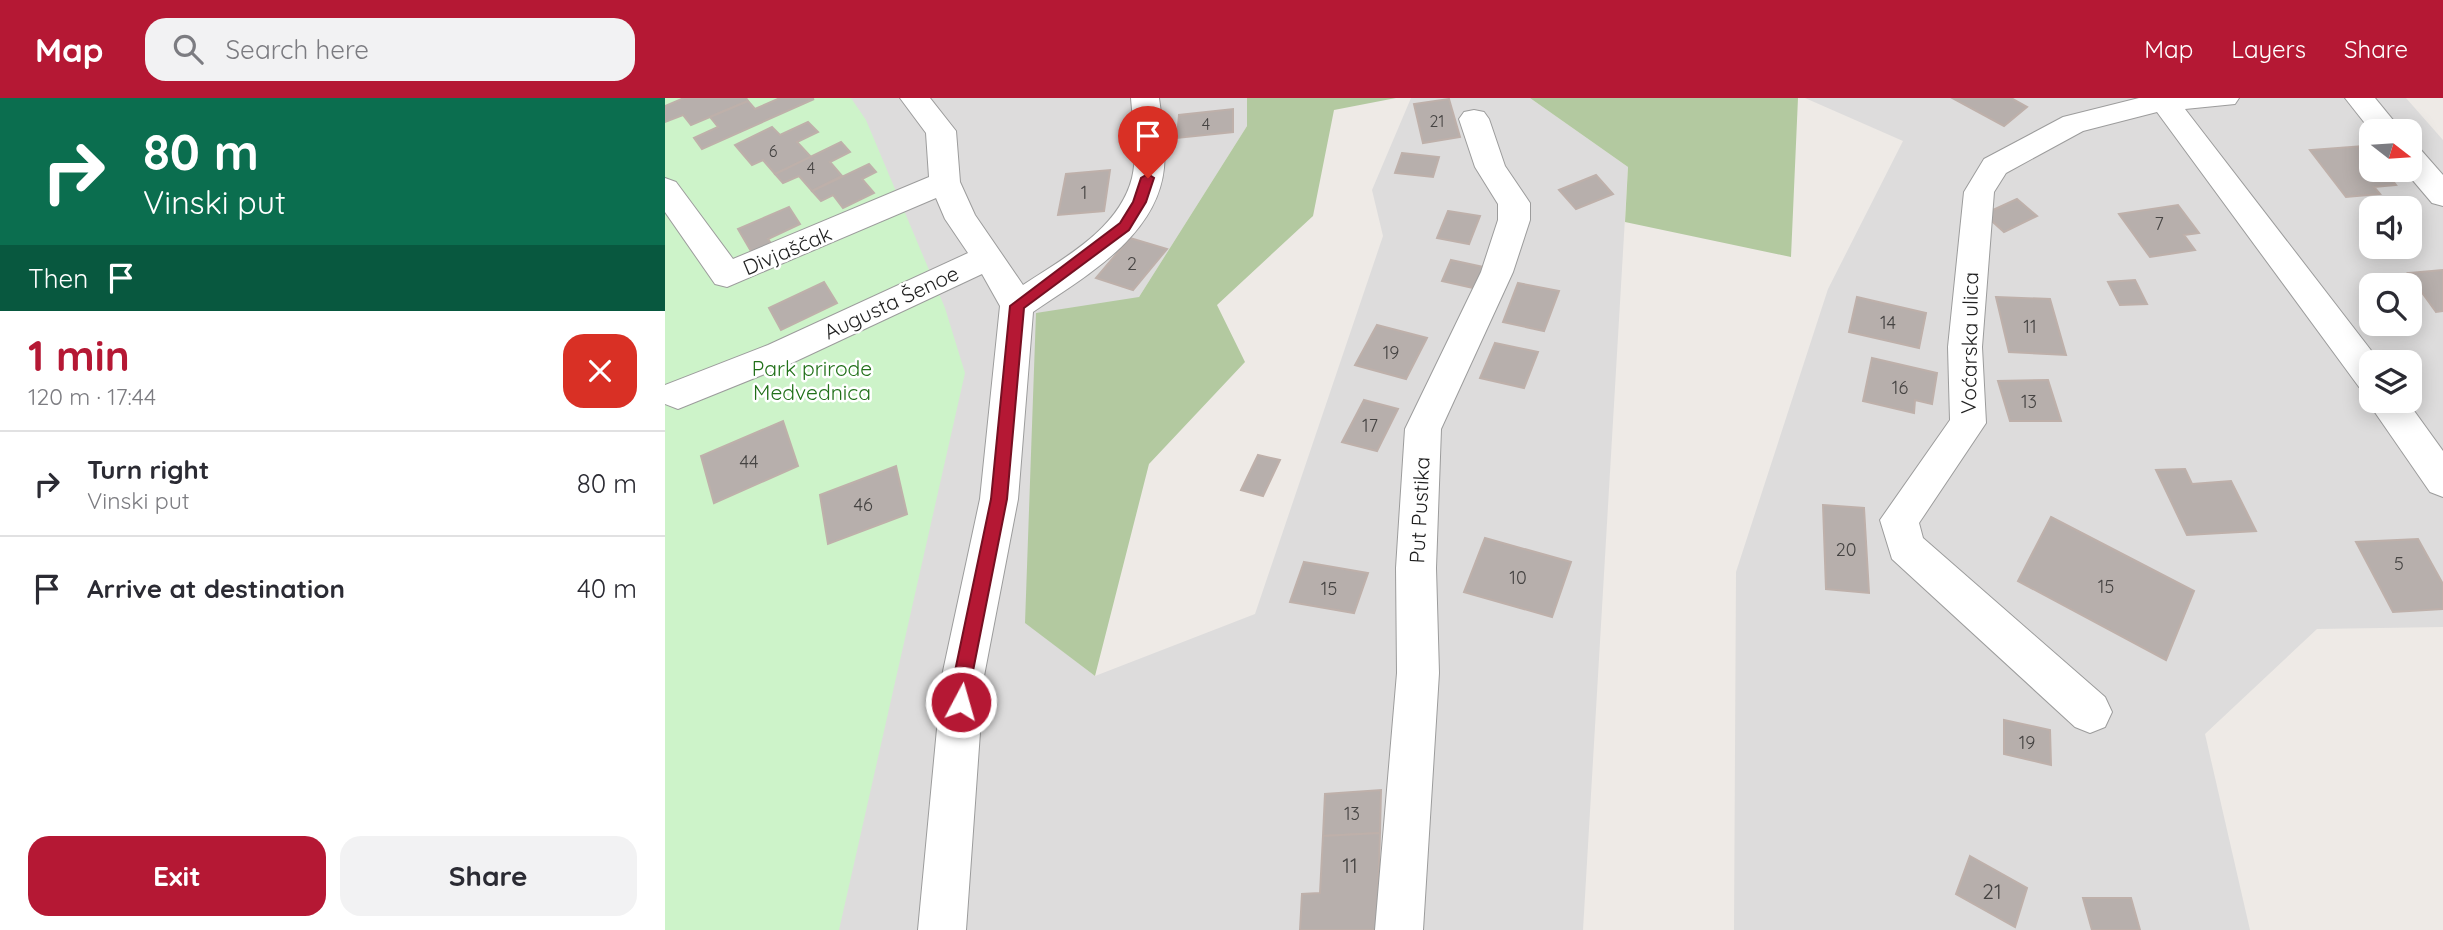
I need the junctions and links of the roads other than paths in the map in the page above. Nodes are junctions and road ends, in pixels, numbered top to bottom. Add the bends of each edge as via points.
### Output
1 (914, 98) edge
2 (1145, 98) edge
3 (2075, 98) edge
4 (2225, 98) edge
5 (2358, 98) edge
6 (2164, 101) junction
7 (2107, 115) junction
8 (1473, 119) dead end
9 (2376, 119) edge
10 (2422, 171) edge
11 (945, 182) junction
12 (665, 189) edge
13 (2443, 195) edge
14 (987, 258) junction
15 (1017, 306) junction
16 (2359, 361) edge
17 (678, 395) dead end
18 (2396, 413) edge
19 (2443, 481) edge
20 (2090, 712) dead end
21 (942, 930) edge
22 (1399, 930) edge

1 - 11 street via 940,131
2 - 15 street via 1148,178 1125,226
3 - 7 street
4 - 6 street, Voćarska ulica
5 - 9 street
6 - 7 street, Voćarska ulica
6 - 16 street
7 - 20 street, Voćarska ulica via 2073,124 1995,166 1979,192 1965,347 1968,424 1899,520 1906,547
8 - 22 street, Put Pustika via 1490,167 1514,203 1514,220 1497,272 1423,429 1416,568 1418,673
10 - 13 street
11 - 12 street, Divjaščak via 727,275
11 - 14 street via 961,219
14 - 15 street
14 - 17 street, Augusta Šenoe via 780,354
15 - 21 street via 999,499 963,676
18 - 19 street

